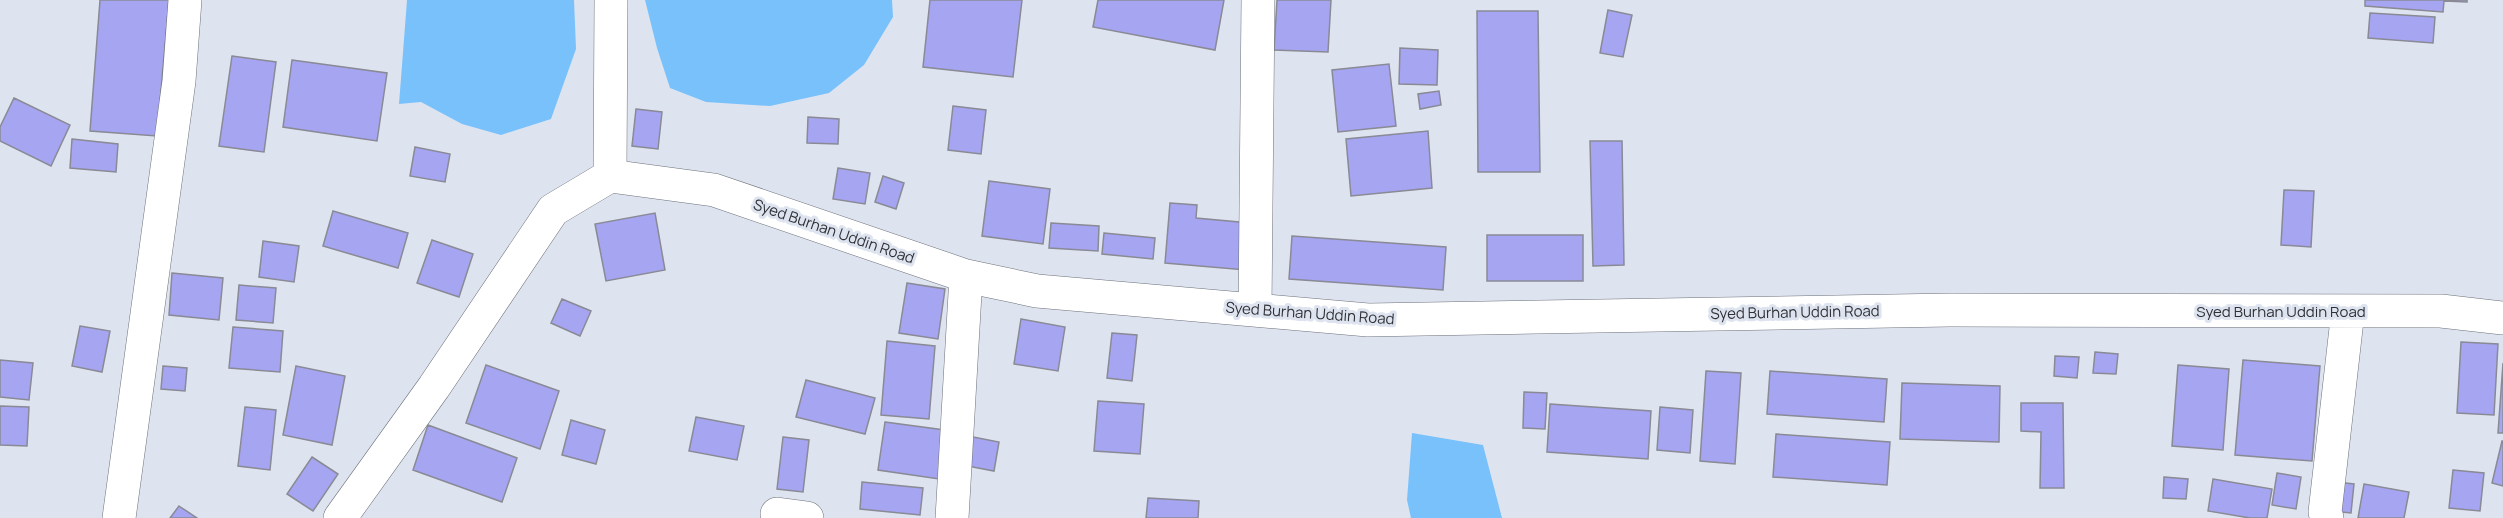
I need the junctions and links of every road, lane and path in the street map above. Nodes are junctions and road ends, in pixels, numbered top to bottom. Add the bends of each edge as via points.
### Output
1 (185, 0) edge
2 (612, 0) edge
3 (1258, 0) edge
4 (610, 176) junction
5 (966, 276) junction
6 (1255, 310) junction
7 (2348, 311) junction
8 (2503, 318) edge
9 (119, 518) edge
10 (340, 518) edge
11 (952, 518) edge
12 (2327, 518) edge

1 - 9 street via 179,81
2 - 4 street
3 - 6 street
4 - 5 street, Syed Burhan Uddin Road via 714,190
4 - 10 street via 553,210
5 - 6 street, Syed Burhan Uddin Road via 1037,291
5 - 11 street
6 - 7 street, Syed Burhan Uddin Road via 1368,320 1950,310
7 - 8 street, Syed Burhan Uddin Road via 2441,311
7 - 12 street

